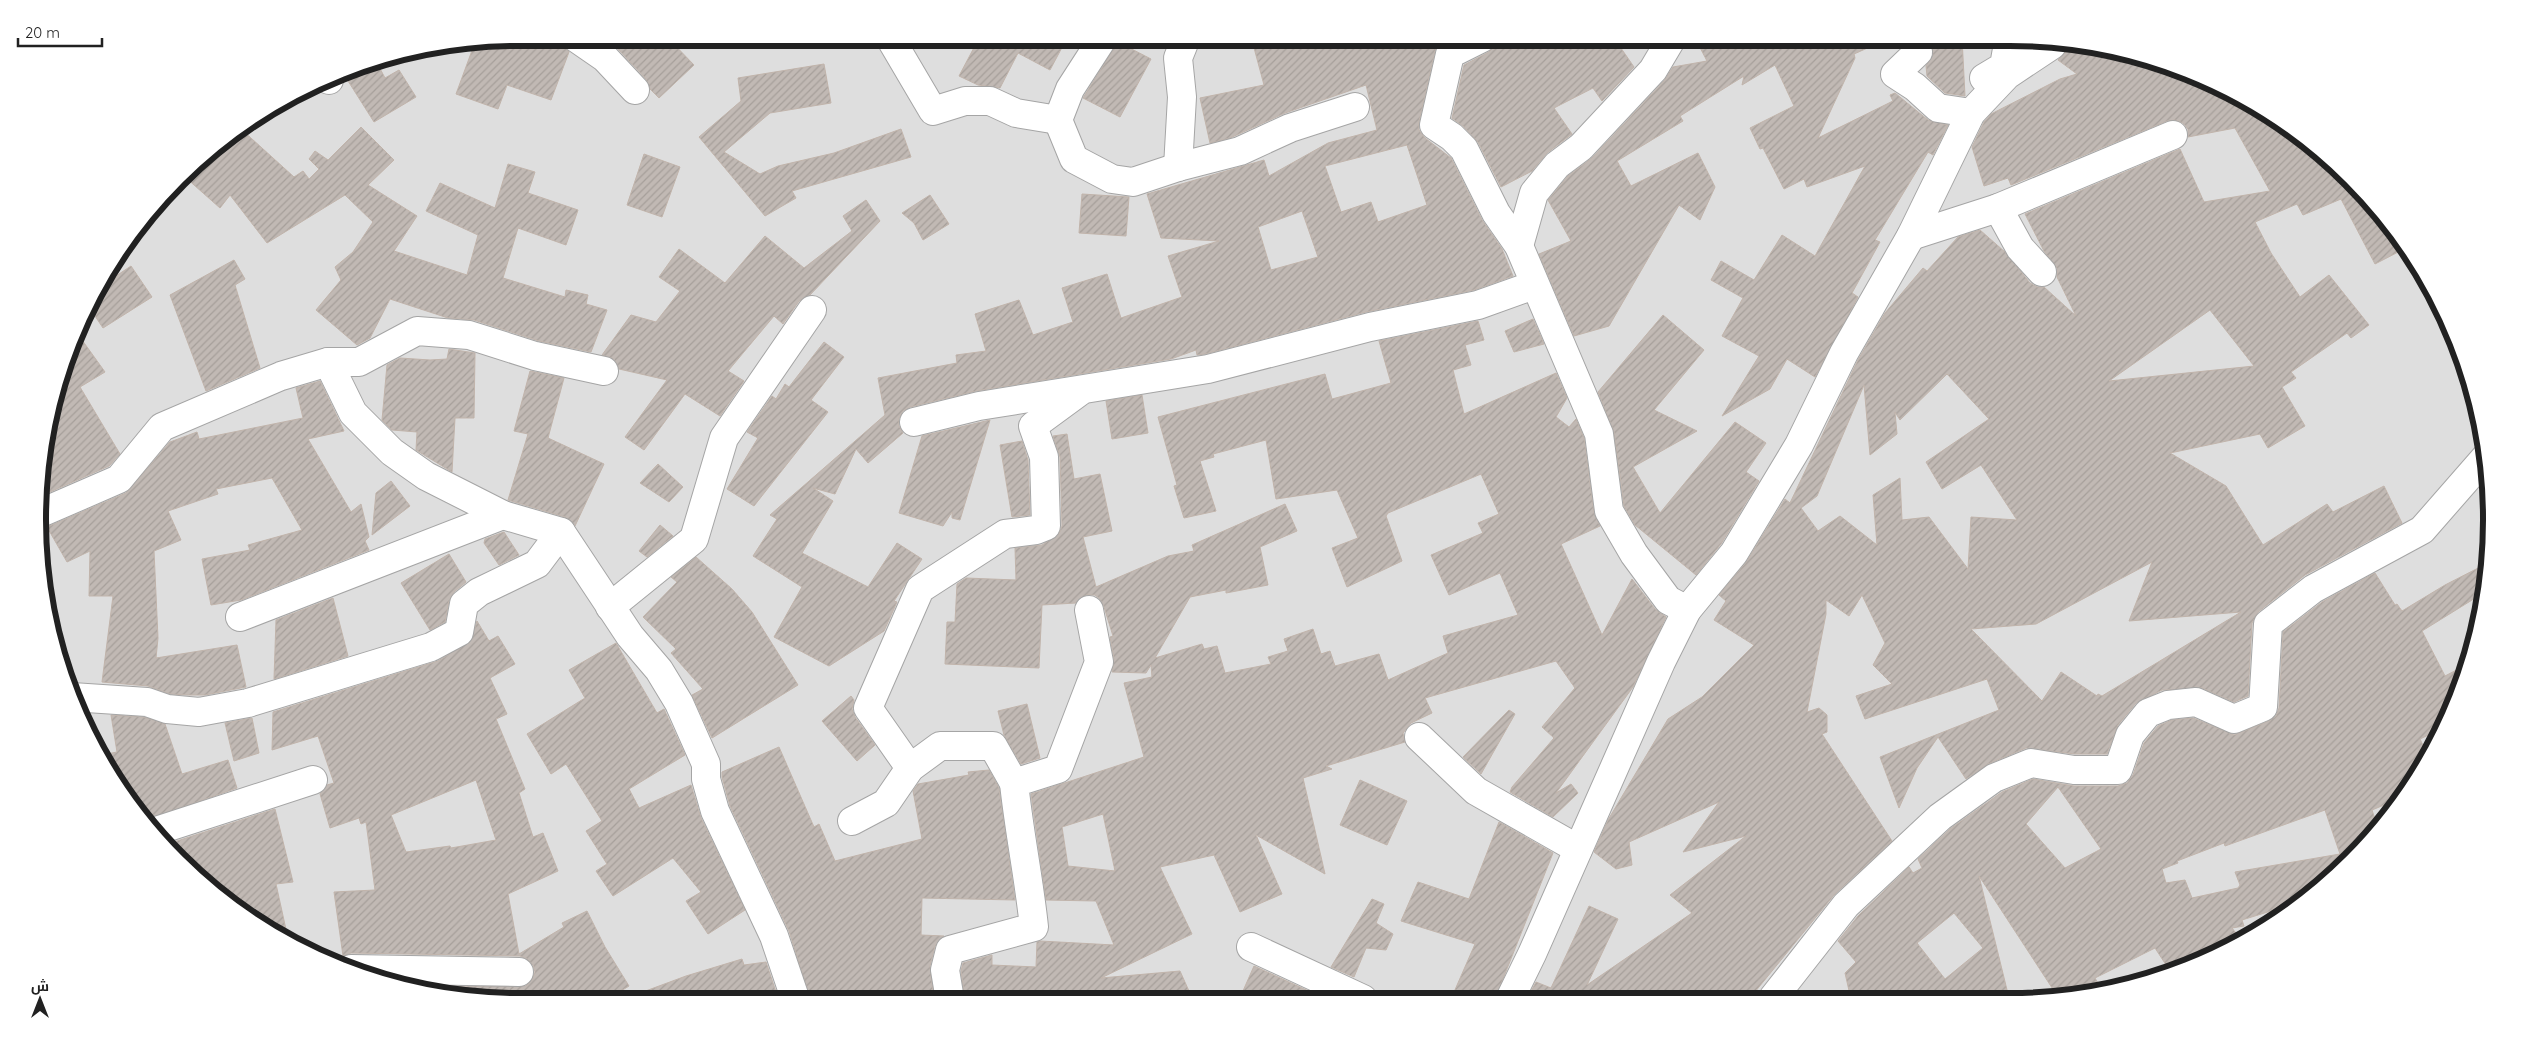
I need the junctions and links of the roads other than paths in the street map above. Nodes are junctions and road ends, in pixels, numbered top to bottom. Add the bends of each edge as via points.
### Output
1 (588, 46) edge
2 (895, 46) edge
3 (1098, 46) edge
4 (1183, 46) edge
5 (1466, 46) edge
6 (1667, 46) edge
7 (1916, 46) edge
8 (2008, 46) edge
9 (2048, 48) edge
10 (635, 90) dead end
11 (1355, 107) dead end
12 (1971, 113) junction
13 (1058, 120) junction
14 (2173, 136) dead end
15 (1178, 167) junction
16 (1998, 208) junction
17 (1911, 236) junction
18 (1519, 246) junction
19 (2042, 272) dead end
20 (1534, 285) junction
21 (812, 310) dead end
22 (328, 362) junction
23 (604, 371) dead end
24 (1081, 391) junction
25 (914, 422) dead end
26 (2480, 465) edge
27 (46, 511) edge
28 (503, 515) junction
29 (561, 532) junction
30 (610, 607) junction
31 (1089, 610) dead end
32 (1688, 610) junction
33 (240, 617) dead end
34 (81, 698) edge
35 (1419, 737) dead end
36 (910, 768) junction
37 (313, 780) dead end
38 (1014, 783) junction
39 (852, 821) dead end
40 (162, 829) edge
41 (1578, 849) junction
42 (1250, 947) dead end
43 (372, 969) edge
44 (520, 972) dead end
45 (793, 993) edge
46 (949, 993) edge
47 (1350, 993) edge
48 (1513, 993) edge
49 (1777, 993) edge

1 - 10 street via 605,58
2 - 13 street via 933,111 965,101 990,101 1016,113
3 - 13 street via 1070,89
4 - 15 street via 1178,58 1182,98
5 - 18 street via 1450,54 1434,125 1464,149 1496,213
6 - 18 street via 1653,70 1581,147 1557,165 1534,193
7 - 12 street via 1918,52 1896,74 1938,108
8 - 12 street via 2004,66 1972,85
9 - 12 street via 2007,75
11 - 15 street via 1290,128 1240,151
12 - 17 street
13 - 15 street via 1074,159 1112,180 1133,182
14 - 16 street
16 - 17 street
16 - 19 street via 2020,248
17 - 32 street via 1844,353 1773,490 1734,553
18 - 20 street
20 - 24 street via 1478,305 1370,327 1208,369
20 - 32 street via 1599,434 1609,511 1634,554 1668,600
21 - 30 street via 724,438 694,539
22 - 23 street via 359,362 417,331 469,335 535,356
22 - 27 street via 245,390 162,427 119,479
22 - 28 street via 353,412 392,452 426,476
24 - 25 street via 978,406
24 - 36 street via 1033,426 1044,457 1046,526 1005,534 920,589 868,708
26 - 49 street via 2422,530 2313,589 2268,624 2263,707 2234,719 2196,702 2168,705 2148,713 2130,735 2118,770 2074,770 2031,763 1994,778 1940,817 1846,905
28 - 29 street
28 - 33 street
29 - 30 street
29 - 34 street via 537,564 479,592 464,604 459,632 431,646 248,703 198,712 167,709 146,702
30 - 45 street via 659,670 678,703 706,764 706,779 715,811 774,936
31 - 38 street via 1099,662 1058,769
32 - 41 street via 1661,662
35 - 41 street via 1476,791
36 - 38 street via 940,746 993,746
36 - 39 street via 886,803
37 - 40 street
38 - 46 street via 1034,927 950,950 945,970
41 - 48 street
42 - 47 street
43 - 44 street

